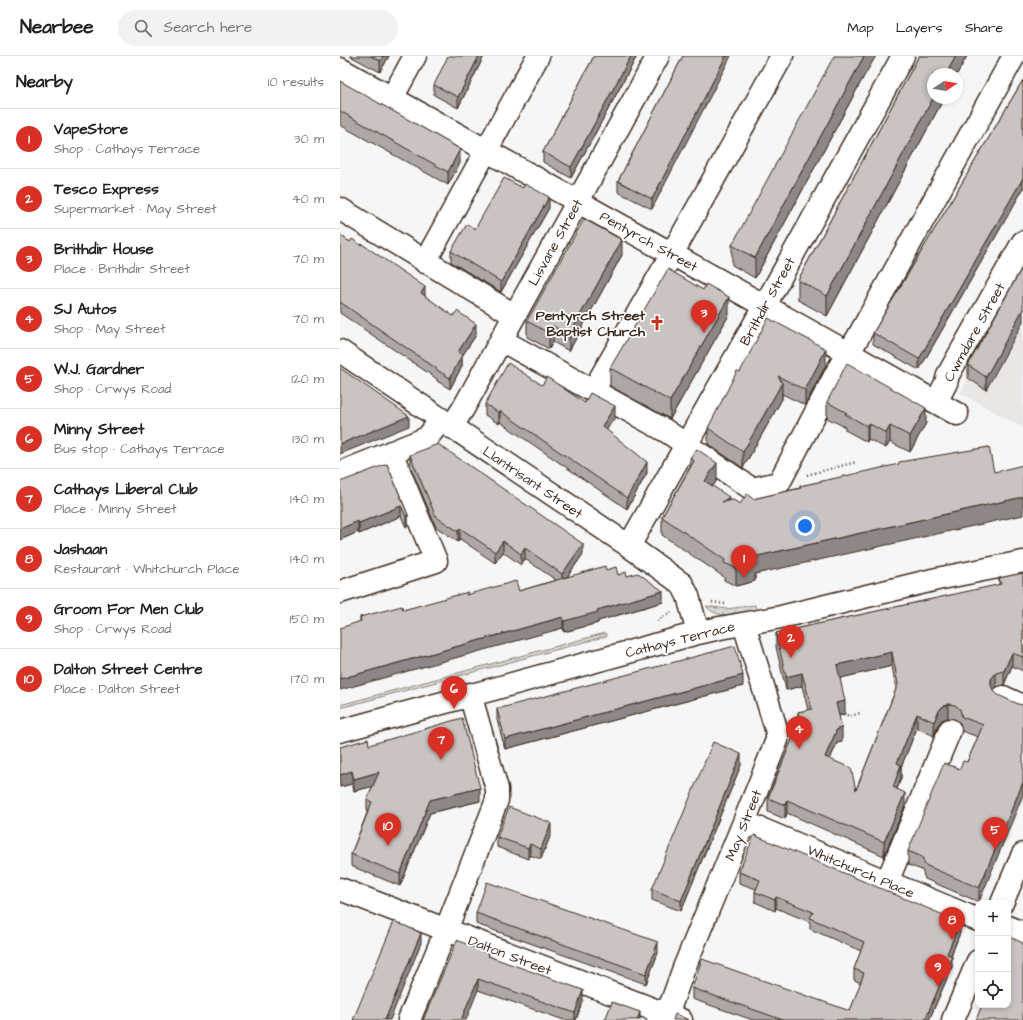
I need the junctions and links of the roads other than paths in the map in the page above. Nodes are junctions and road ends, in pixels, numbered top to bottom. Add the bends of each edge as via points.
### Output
1 (415, 56) edge
2 (538, 56) edge
3 (658, 56) edge
4 (782, 56) edge
5 (903, 56) edge
6 (1014, 56) edge
7 (340, 69) edge
8 (392, 98) junction
9 (486, 151) junction
10 (578, 201) junction
11 (340, 209) edge
12 (1023, 242) edge
13 (672, 254) junction
14 (426, 262) junction
15 (764, 306) junction
16 (514, 316) junction
17 (501, 340) junction
18 (340, 351) edge
19 (848, 352) junction
20 (593, 391) junction
21 (936, 402) junction
22 (957, 414) dead end
23 (446, 424) junction
24 (686, 445) junction
25 (391, 452) junction
26 (340, 473) edge
27 (629, 546) junction
28 (1023, 562) edge
29 (340, 592) edge
30 (744, 624) junction
31 (698, 633) junction
32 (470, 694) junction
33 (1003, 697) edge
34 (1023, 706) edge
35 (950, 730) dead end
36 (340, 731) edge
37 (744, 822) junction
38 (1023, 854) edge
39 (886, 882) junction
40 (340, 889) edge
41 (1003, 900) edge
42 (975, 919) edge
43 (1011, 928) edge
44 (446, 930) junction
45 (1023, 933) edge
46 (975, 968) edge
47 (668, 1018) edge
48 (409, 1020) edge
49 (953, 1020) edge

1 - 8 street
2 - 9 street
3 - 10 street, Lisvane Street
4 - 13 street
5 - 15 street, Brithdir Street
6 - 19 street
7 - 8 street, Pentyrch Street
8 - 9 street, Pentyrch Street
9 - 10 street, Pentyrch Street
9 - 14 street
10 - 13 street, Pentyrch Street
10 - 16 street, Lisvane Street
11 - 14 street
12 - 21 street, Cwmdare Street via 948,375
13 - 15 street, Pentyrch Street
13 - 20 street
14 - 16 street
15 - 19 street, Pentyrch Street
15 - 24 street, Brithdir Street
16 - 17 street, Lisvane Street
17 - 20 street
17 - 23 street, Lisvane Street via 463,409
18 - 23 street, Llantrisant Street
19 - 21 street, Pentyrch Street
19 - 24 street via 779,483 752,490
20 - 24 street via 666,431
21 - 22 street, Pentyrch Street
23 - 25 street, Lisvane Street via 427,438
23 - 27 street, Llantrisant Street
24 - 27 street, Brithdir Street
25 - 26 street, Lisvane Street
25 - 29 street via 436,561
27 - 31 street, Llantrisant Street via 682,584
28 - 30 street, Cathays Terrace
30 - 31 street, Cathays Terrace
30 - 37 street, May Street via 777,732
31 - 32 street, Cathays Terrace
32 - 36 street, Cathays Terrace
32 - 44 street via 497,789 497,800
33 - 34 street
35 - 39 street
37 - 39 street, Whitchurch Place
37 - 47 street, May Street via 684,968
38 - 41 street
39 - 42 street, Whitchurch Place
40 - 44 street, Dalton Street
43 - 45 street
44 - 47 street, Dalton Street
44 - 48 street
46 - 49 street

